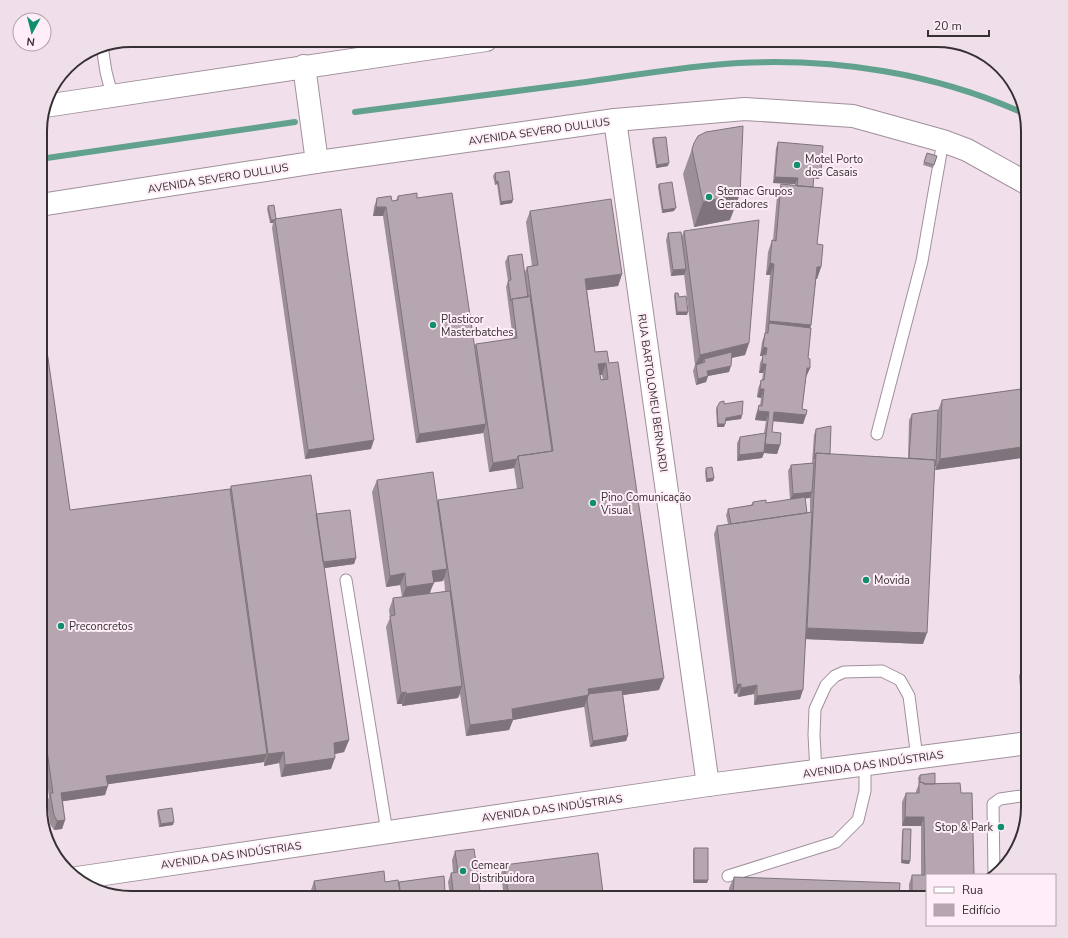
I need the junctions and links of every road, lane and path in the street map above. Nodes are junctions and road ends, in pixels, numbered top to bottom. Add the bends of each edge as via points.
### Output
1 (437, 47) edge
2 (103, 52) edge
3 (304, 66) junction
4 (112, 96) junction
5 (51, 105) edge
6 (615, 120) junction
7 (943, 141) junction
8 (317, 162) junction
9 (1021, 180) edge
10 (47, 204) edge
11 (877, 434) dead end
12 (346, 580) dead end
13 (1021, 745) edge
14 (918, 758) junction
15 (865, 765) junction
16 (816, 772) junction
17 (708, 785) junction
18 (1021, 796) edge
19 (387, 832) junction
20 (994, 868) edge
21 (728, 876) dead end
22 (99, 883) edge

1 - 3 street
2 - 4 lane
3 - 4 street
3 - 8 street
4 - 5 street
6 - 7 street, AVENIDA SEVERO DULLIUS via 745,109 853,116
6 - 8 street, AVENIDA SEVERO DULLIUS
6 - 17 street, RUA BARTOLOMEU BERNARDI
7 - 9 street, AVENIDA SEVERO DULLIUS via 967,150
7 - 11 lane via 922,261
8 - 10 street, AVENIDA SEVERO DULLIUS
12 - 19 lane
13 - 14 street, AVENIDA DAS INDÚSTRIAS
14 - 15 street, AVENIDA DAS INDÚSTRIAS
14 - 16 lane via 910,696 900,680 882,671 844,672 835,676 826,685 815,709
15 - 16 street, AVENIDA DAS INDÚSTRIAS
15 - 21 lane via 865,791 858,820 836,842
16 - 17 street, AVENIDA DAS INDÚSTRIAS
17 - 19 street, AVENIDA DAS INDÚSTRIAS
18 - 20 lane via 1000,799 993,804
19 - 22 street, AVENIDA DAS INDÚSTRIAS

